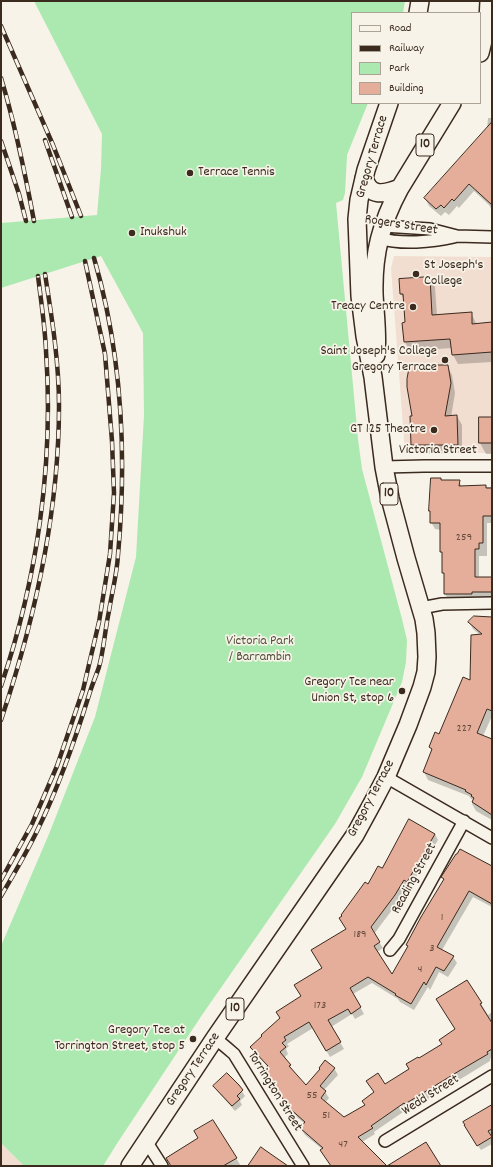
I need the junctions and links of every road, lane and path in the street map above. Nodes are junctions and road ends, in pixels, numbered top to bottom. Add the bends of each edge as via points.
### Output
1 (420, 1) edge
2 (489, 1) edge
3 (418, 12) edge
4 (481, 49) edge
5 (389, 104) edge
6 (451, 104) edge
7 (364, 178) junction
8 (400, 188) junction
9 (357, 219) junction
10 (381, 232) junction
11 (492, 237) edge
12 (373, 377) junction
13 (492, 466) edge
14 (384, 467) junction
15 (492, 603) edge
16 (421, 608) junction
17 (386, 776) junction
18 (464, 821) junction
19 (492, 838) edge
20 (390, 950) dead end
21 (215, 1038) junction
22 (492, 1076) edge
23 (146, 1141) junction
24 (385, 1141) dead end
25 (130, 1166) edge
26 (162, 1166) edge
27 (302, 1166) edge

1 - 3 main road
2 - 4 main road via 488,20
5 - 7 main road, Gregory Terrace / 10
6 - 8 main road, Gregory Terrace / 10
7 - 8 main road via 367,186 375,193
7 - 9 main road, Gregory Terrace / 10
8 - 10 main road, Gregory Terrace / 10
9 - 10 main road, Rogers Street
9 - 12 main road, Gregory Terrace / 10 via 360,296
10 - 11 street, Rogers Street via 430,229 456,236
10 - 12 main road, Gregory Terrace / 10 via 376,249 374,278 377,347
12 - 14 main road, Gregory Terrace / 10
13 - 14 street, Victoria Street
14 - 16 main road, Gregory Terrace / 10 via 390,498
15 - 16 street via 442,604
16 - 17 main road, Gregory Terrace / 10 via 427,643 426,672 415,708
17 - 18 street
17 - 21 main road, Gregory Terrace / 10 via 347,847
18 - 19 street
18 - 20 street, Reading Street via 399,939
21 - 23 main road, Gregory Terrace / 10
21 - 27 street, Torrington Street via 238,1060
22 - 24 street, Wedd Street
23 - 25 main road, Gregory Terrace / 10
23 - 26 street

